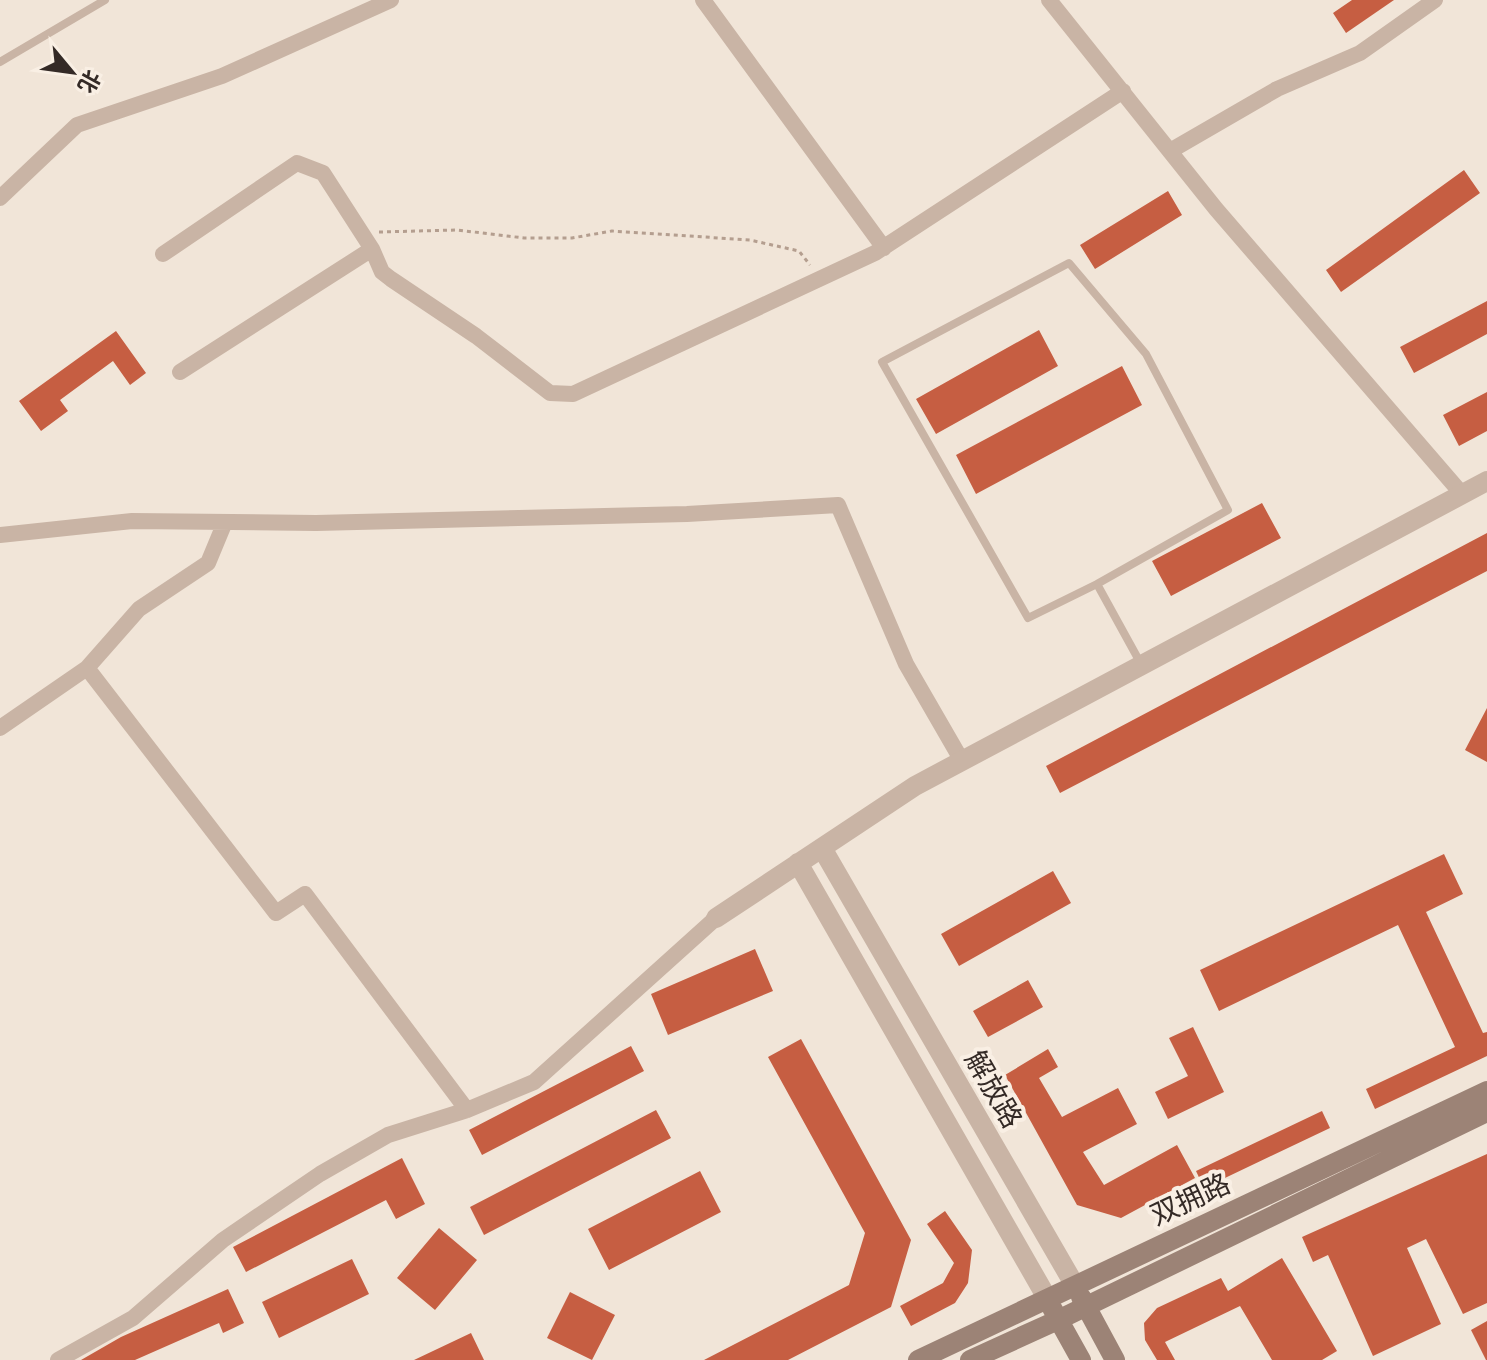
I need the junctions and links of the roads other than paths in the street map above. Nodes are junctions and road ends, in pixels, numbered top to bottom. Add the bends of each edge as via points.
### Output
1 (105, 0) edge
2 (391, 0) edge
3 (703, 0) edge
4 (1049, 0) edge
5 (1435, 0) edge
6 (0, 62) edge
7 (1123, 91) junction
8 (1170, 151) junction
9 (0, 198) edge
10 (884, 248) junction
11 (372, 249) junction
12 (163, 254) dead end
13 (180, 372) dead end
14 (1487, 481) edge
15 (1462, 494) junction
16 (225, 522) junction
17 (0, 535) edge
18 (1097, 584) junction
19 (1141, 665) junction
20 (87, 668) junction
21 (0, 728) edge
22 (962, 761) junction
23 (822, 848) junction
24 (798, 863) junction
25 (716, 918) joint
26 (1487, 1091) edge
27 (467, 1110) junction
28 (1487, 1112) edge
29 (1074, 1284) junction
30 (1047, 1298) junction
31 (1085, 1306) junction
32 (1058, 1320) junction
33 (58, 1360) edge
34 (918, 1360) edge
35 (970, 1360) edge
36 (1081, 1360) edge
37 (1115, 1360) edge

1 - 6 lane
2 - 9 street via 222,76 77,125
3 - 10 street
4 - 7 street
5 - 8 street via 1360,53 1277,89
7 - 8 street
7 - 10 street
8 - 15 street
10 - 11 street via 573,394 550,393 391,279
11 - 12 street via 323,173 297,163
11 - 13 street
14 - 15 street
15 - 19 street
16 - 17 street via 132,521
16 - 20 street via 208,563 139,609
16 - 22 street via 687,514 838,505 906,664
18 - 18 lane via 1028,618 882,362 1069,263 1146,354 1228,510
18 - 19 lane
19 - 22 street
20 - 21 street
20 - 27 street via 276,913 305,894
22 - 23 street
23 - 24 street
23 - 29 street, 解放路
24 - 25 street
24 - 30 street, 解放路
25 - 27 street via 534,1082
26 - 29 main road, 双拥路
27 - 33 street via 388,1135 320,1174 223,1240 133,1318
28 - 31 main road, 双拥路
29 - 30 main road, 双拥路
29 - 31 main road, 解放路
30 - 32 main road, 解放路
30 - 34 main road, 双拥路
31 - 32 main road, 双拥路
31 - 37 main road, 解放路
32 - 35 main road, 双拥路
32 - 36 main road, 解放路

